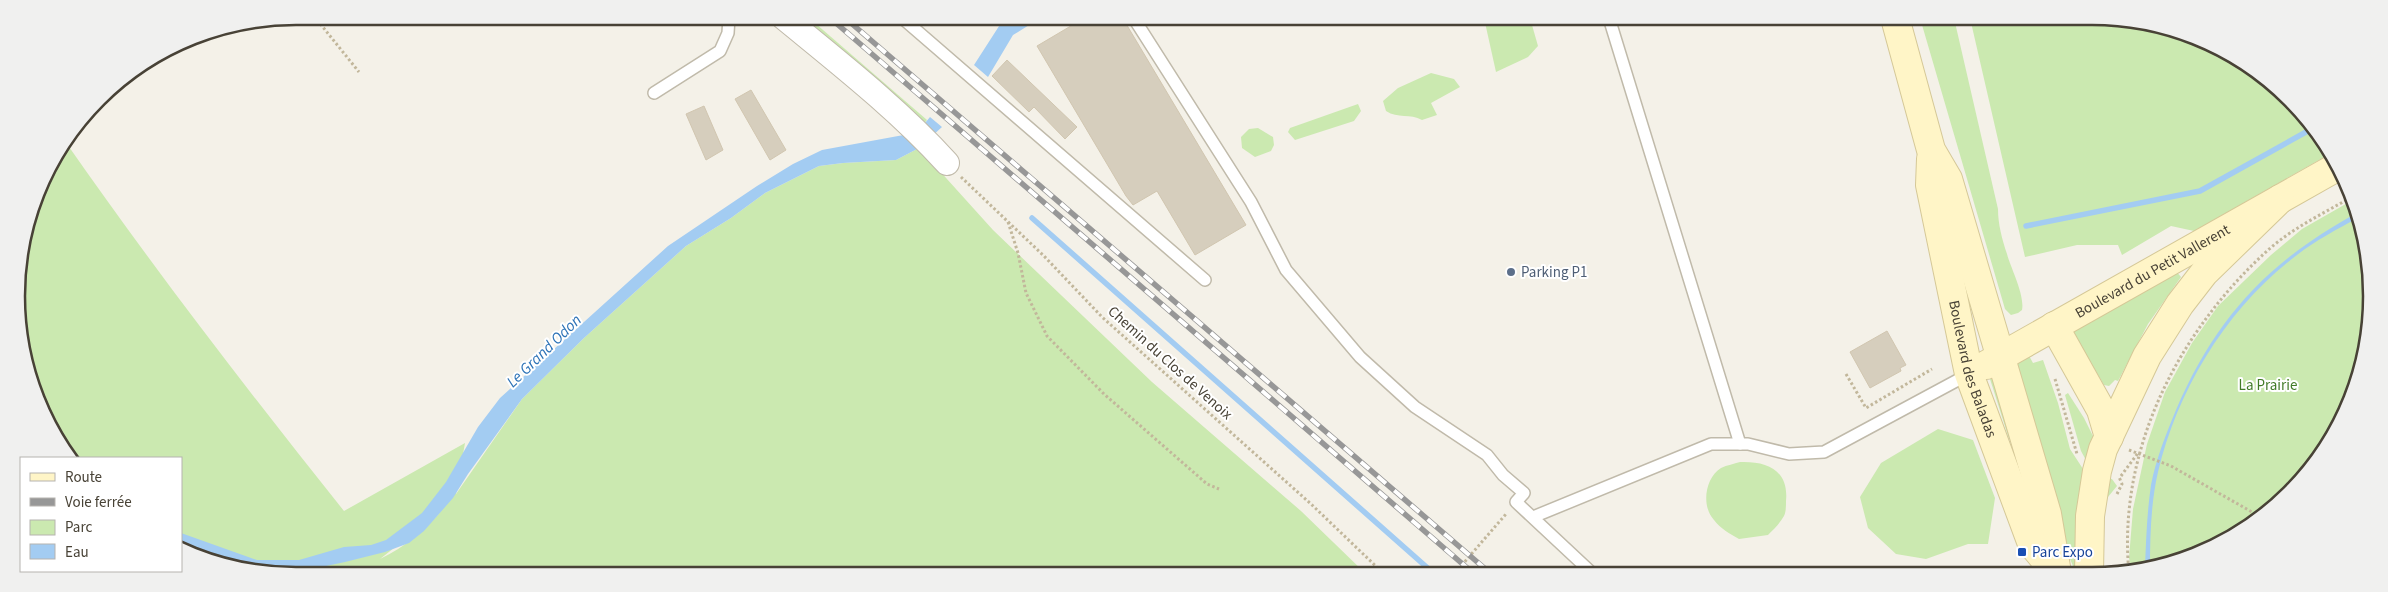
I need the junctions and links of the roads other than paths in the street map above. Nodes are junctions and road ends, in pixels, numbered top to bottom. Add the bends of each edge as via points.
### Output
1 (729, 25) edge
2 (793, 25) edge
3 (910, 25) edge
4 (1138, 25) edge
5 (1610, 25) edge
6 (1898, 25) edge
7 (654, 93) dead end
8 (1931, 150) junction
9 (939, 154) road end
10 (2332, 170) edge
11 (2280, 199) junction
12 (1204, 280) dead end
13 (2054, 326) junction
14 (2000, 357) junction
15 (1970, 374) junction
16 (2109, 437) junction
17 (1740, 444) junction
18 (2047, 514) junction
19 (1533, 518) junction
20 (1586, 567) edge
21 (2051, 567) edge
22 (2055, 567) edge
23 (2089, 567) edge

1 - 7 lane via 720,51
2 - 9 street
3 - 12 lane
4 - 19 lane via 1251,202 1286,270 1360,357 1415,407 1487,455 1524,493 1516,502
5 - 17 lane
6 - 8 main road, Boulevard des Baladas
8 - 14 main road, Boulevard des Baladas via 1948,179
8 - 15 main road, Boulevard des Baladas via 1930,185
10 - 11 main road, Boulevard du Petit Vallerent
11 - 13 main road, Boulevard du Petit Vallerent
11 - 16 main road via 2216,260 2180,304 2147,356
13 - 14 main road, Boulevard du Petit Vallerent
13 - 16 main road via 2101,410
14 - 15 main road, Boulevard du Petit Vallerent
14 - 18 main road, Boulevard des Baladas
15 - 17 lane via 1824,452 1789,454
15 - 18 main road via 1985,380 2012,465
15 - 21 main road, Boulevard des Baladas via 2032,544
16 - 23 main road via 2093,494
17 - 19 lane via 1711,444
18 - 22 main road, Boulevard des Baladas
19 - 20 lane

